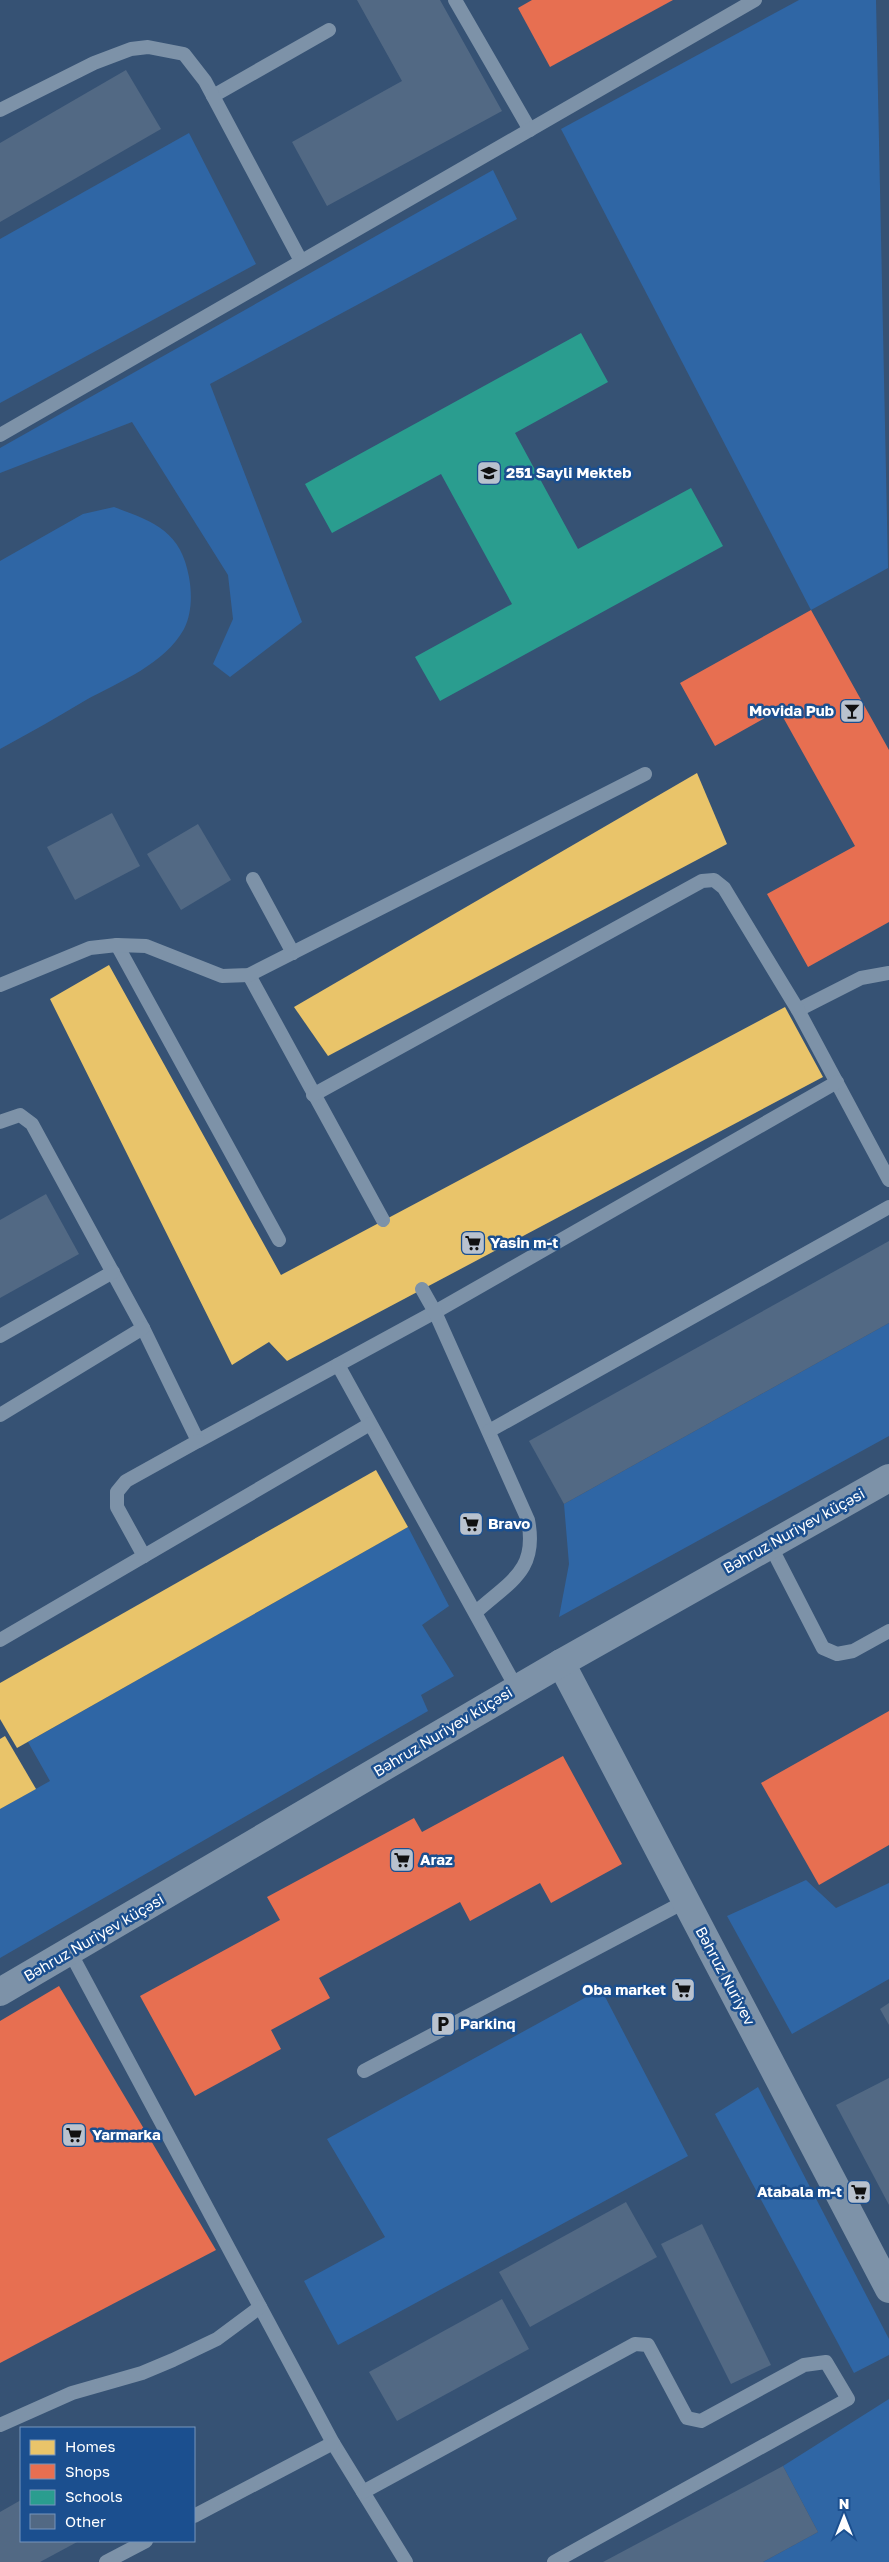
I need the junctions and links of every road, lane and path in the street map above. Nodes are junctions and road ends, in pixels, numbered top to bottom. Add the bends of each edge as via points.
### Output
1 (456, 0) edge
2 (755, 0) edge
3 (329, 30) dead end
4 (213, 96) junction
5 (0, 110) edge
6 (530, 130) junction
7 (302, 261) junction
8 (0, 435) edge
9 (645, 774) dead end
10 (252, 879) dead end
11 (117, 945) junction
12 (293, 953) junction
13 (889, 973) edge
14 (249, 975) junction
15 (1, 983) edge
16 (798, 1010) junction
17 (837, 1082) junction
18 (313, 1096) junction
19 (0, 1122) edge
20 (889, 1180) edge
21 (889, 1207) edge
22 (383, 1220) dead end
23 (279, 1240) dead end
24 (113, 1272) junction
25 (422, 1289) dead end
26 (434, 1312) junction
27 (143, 1328) junction
28 (0, 1336) edge
29 (338, 1365) junction
30 (0, 1415) edge
31 (370, 1424) junction
32 (489, 1431) junction
33 (198, 1441) junction
34 (889, 1478) edge
35 (770, 1545) junction
36 (144, 1556) junction
37 (476, 1612) junction
38 (889, 1631) edge
39 (0, 1640) edge
40 (561, 1663) junction
41 (517, 1688) junction
42 (686, 1900) junction
43 (70, 1952) junction
44 (0, 1992) edge
45 (364, 2071) dead end
46 (889, 2289) edge
47 (260, 2307) junction
48 (0, 2425) edge
49 (333, 2443) junction
50 (362, 2492) junction
51 (195, 2515) edge
52 (144, 2542) edge
53 (106, 2562) edge
54 (406, 2562) edge
55 (554, 2562) edge

1 - 6 lane
2 - 6 lane
3 - 4 lane
4 - 5 lane via 184,54 148,47 131,49 94,62
4 - 7 lane
6 - 7 lane
7 - 8 lane
9 - 12 lane
10 - 12 lane
11 - 14 lane via 146,946 222,976
11 - 15 lane via 90,948
11 - 23 lane
12 - 14 lane
13 - 16 lane via 860,978
14 - 18 lane
16 - 17 lane
16 - 18 lane via 724,888 714,880 702,881
17 - 20 lane
17 - 26 lane
18 - 22 lane
19 - 24 lane via 20,1116 32,1124
21 - 32 lane
24 - 27 lane
24 - 28 lane
25 - 26 lane
26 - 29 lane
26 - 32 lane
27 - 30 lane
27 - 33 lane
29 - 31 lane
29 - 33 lane
31 - 36 lane
31 - 37 lane
32 - 37 lane via 528,1520 532,1537 525,1567
33 - 36 lane via 126,1481 117,1492 117,1507
34 - 35 street, Bəhruz Nuriyev küçəsi
35 - 38 lane via 823,1648 837,1654 853,1651
35 - 40 street, Bəhruz Nuriyev küçəsi
36 - 39 lane
37 - 41 lane
40 - 41 street, Bəhruz Nuriyev küçəsi
40 - 42 street, Bəhruz Nuriyev
41 - 43 street, Bəhruz Nuriyev küçəsi
42 - 45 lane
42 - 46 street, Bəhruz Nuriyev
43 - 44 street, Bəhruz Nuriyev küçəsi
43 - 47 lane
47 - 48 lane via 217,2339 182,2356 142,2373 72,2393
47 - 49 lane
49 - 50 lane
49 - 51 lane
50 - 54 lane
50 - 55 lane via 635,2344 648,2344 688,2418 701,2421 804,2364 826,2362 848,2399
52 - 53 lane

